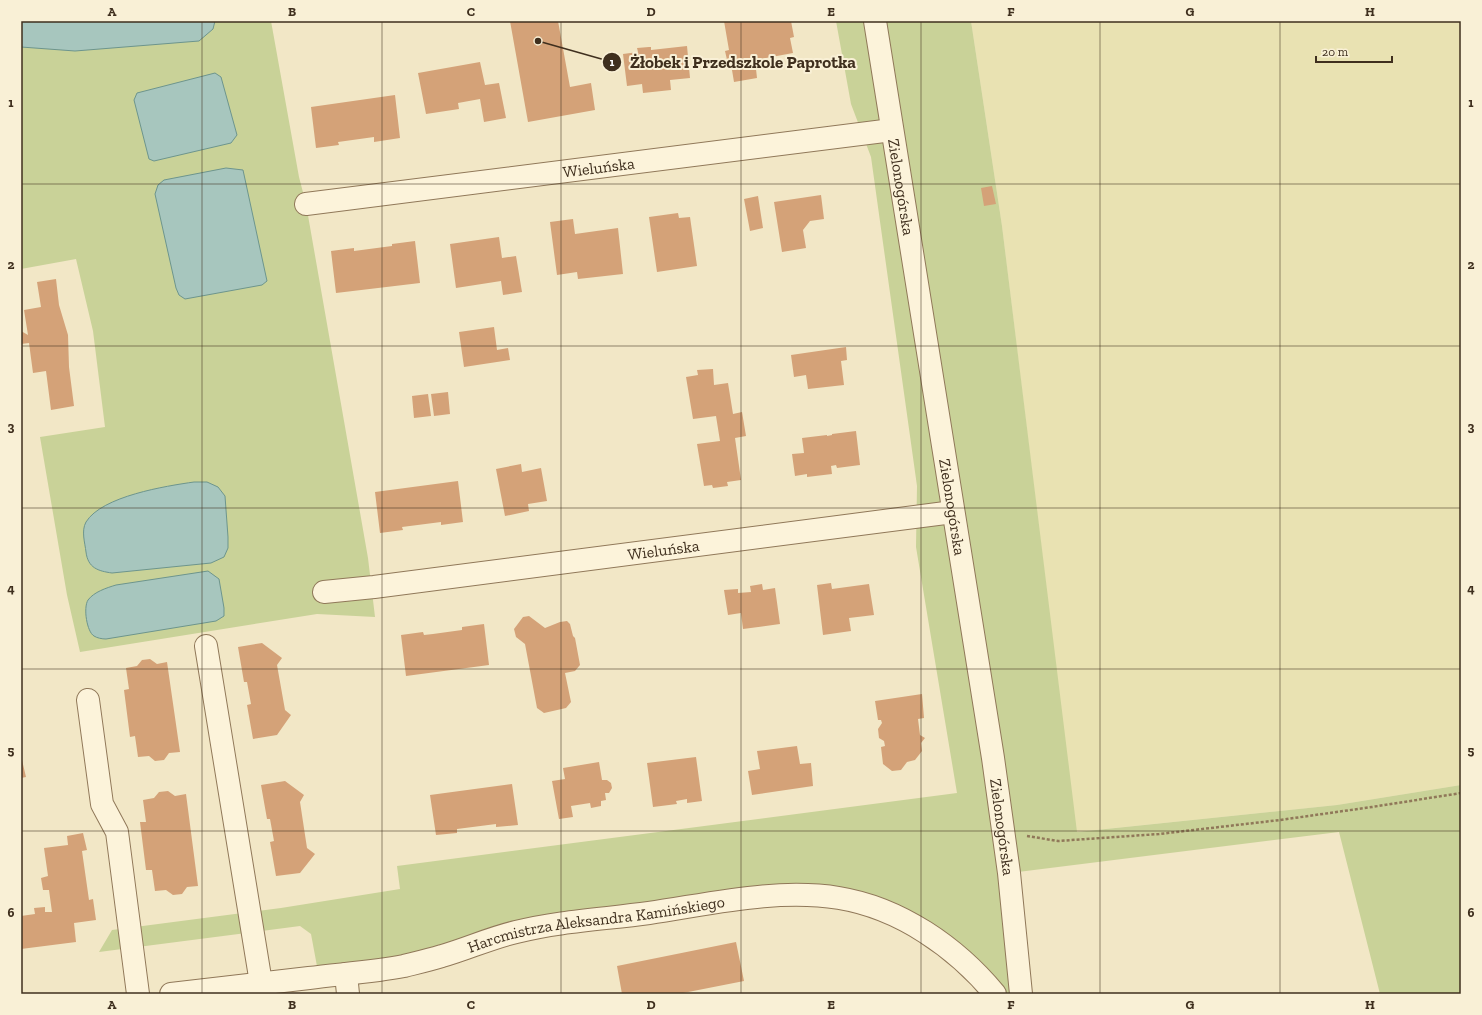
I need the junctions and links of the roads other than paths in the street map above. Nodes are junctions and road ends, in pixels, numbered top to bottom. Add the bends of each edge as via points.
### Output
1 (875, 21) edge
2 (892, 130) junction
3 (306, 204) dead end
4 (953, 512) junction
5 (324, 592) dead end
6 (206, 646) dead end
7 (88, 700) dead end
8 (261, 983) junction
9 (347, 984) edge
10 (138, 994) edge
11 (171, 994) edge
12 (995, 994) edge
13 (1021, 994) edge

1 - 2 street, Zielonogórska
2 - 3 street, Wieluńska
2 - 4 street, Zielonogórska
4 - 5 street, Wieluńska
4 - 13 street, Zielonogórska via 988,724
6 - 8 street
7 - 10 street via 102,804 117,832
8 - 9 street, Harcmistrza Aleksandra Kamińskiego
8 - 11 street, Harcmistrza Aleksandra Kamińskiego
9 - 12 street, Harcmistrza Aleksandra Kamińskiego via 516,932 551,925 726,901 806,895 840,898 867,905 916,927 962,960

